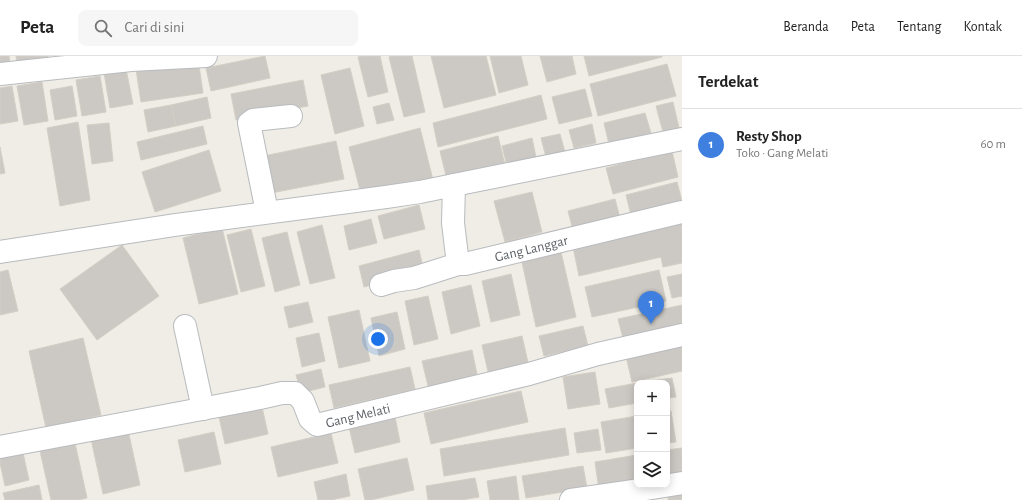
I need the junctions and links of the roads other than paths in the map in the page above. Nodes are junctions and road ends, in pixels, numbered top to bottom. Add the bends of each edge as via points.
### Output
1 (206, 56) edge
2 (0, 74) edge
3 (291, 116) dead end
4 (682, 139) edge
5 (454, 186) junction
6 (267, 212) junction
7 (682, 212) edge
8 (0, 252) edge
9 (458, 264) junction
10 (381, 285) dead end
11 (185, 326) dead end
12 (682, 336) edge
13 (203, 408) junction
14 (0, 447) edge
15 (682, 483) edge
16 (571, 500) edge

1 - 2 street via 131,60
3 - 6 street via 253,120 249,123
4 - 5 street
5 - 6 street
5 - 9 street via 453,223
6 - 8 street
7 - 9 street, Gang Langgar
9 - 10 street, Gang Langgar
11 - 13 street
12 - 13 street, Gang Melati via 598,354 529,374 317,425 310,419 303,401 295,393
13 - 14 street, Gang Melati
15 - 16 street

